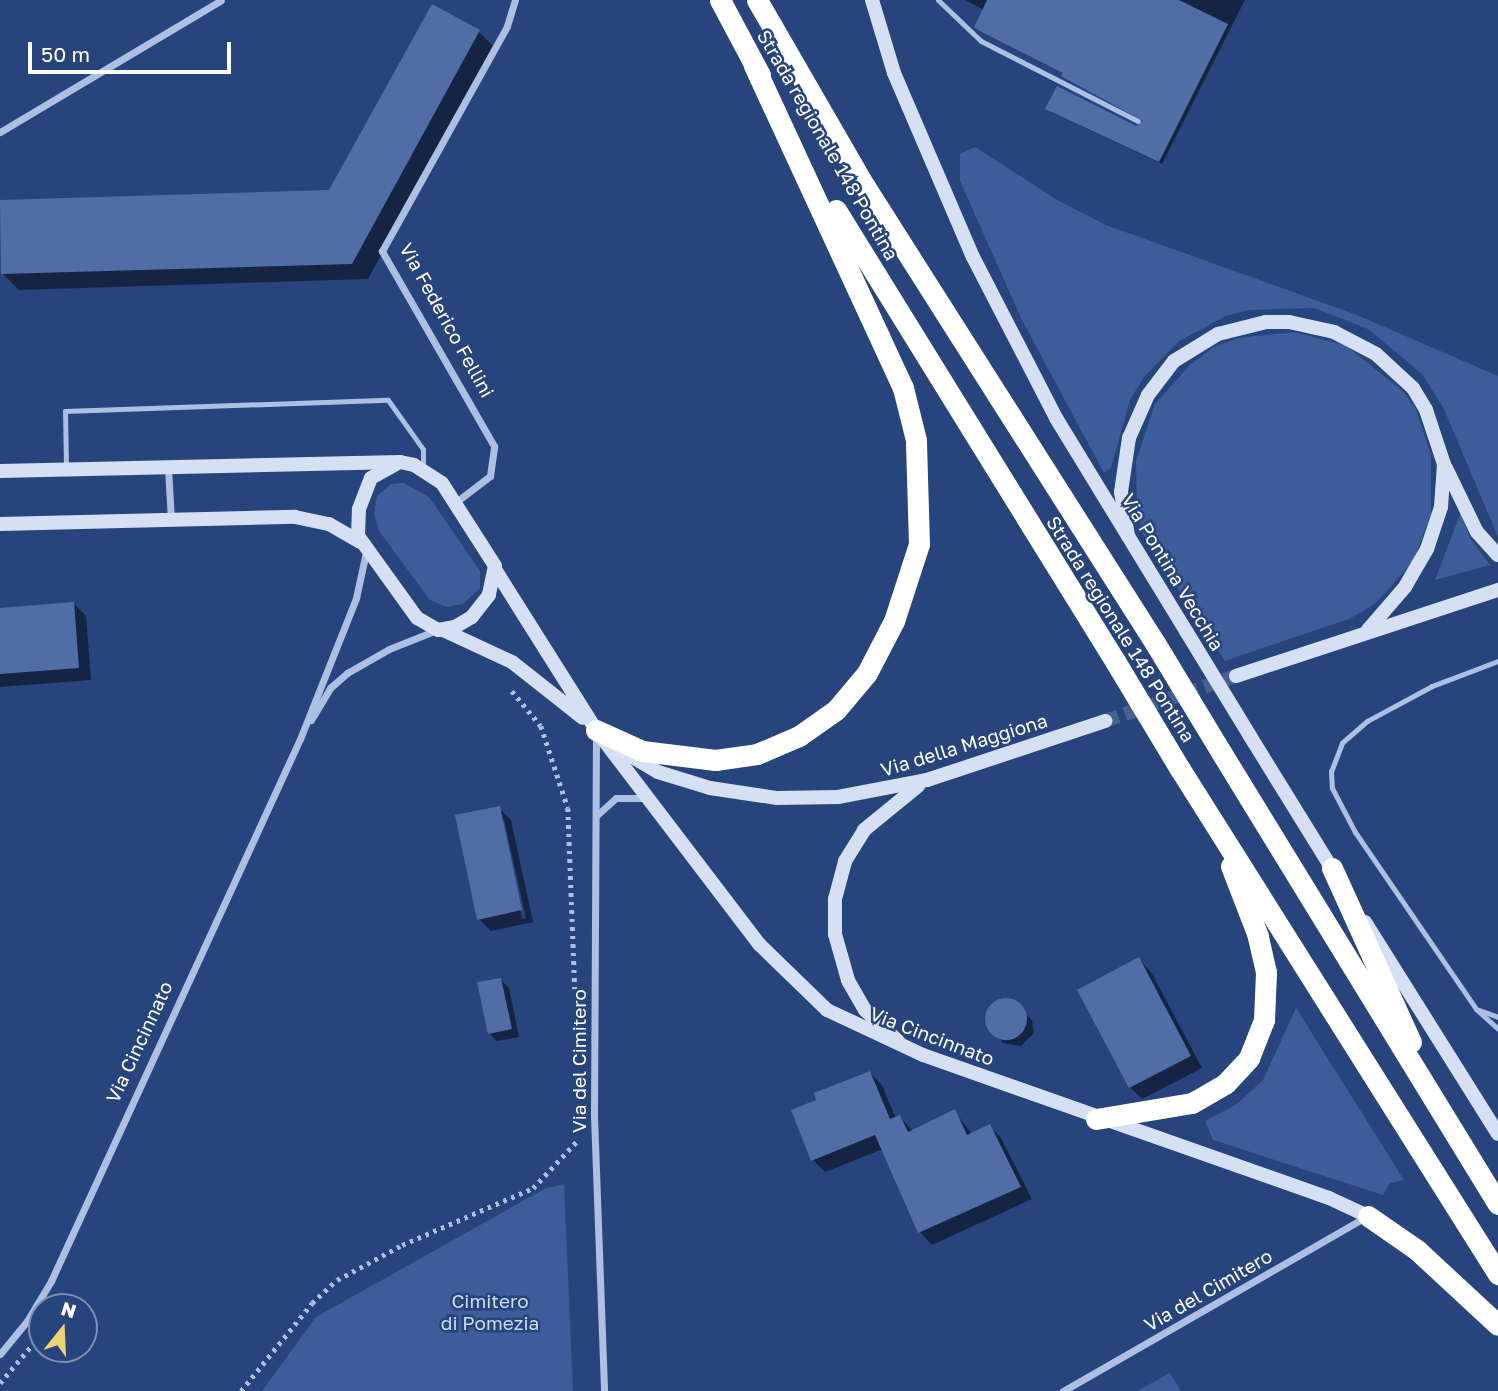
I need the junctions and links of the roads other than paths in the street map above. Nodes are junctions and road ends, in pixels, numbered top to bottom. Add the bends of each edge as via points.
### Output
1 (221, 0) edge
2 (515, 0) edge
3 (719, 0) edge
4 (757, 0) edge
5 (872, 0) edge
6 (938, 0) edge
7 (754, 65) junction
8 (1138, 121) dead end
9 (0, 132) edge
10 (400, 462) junction
11 (1444, 464) junction
12 (66, 467) junction
13 (168, 468) junction
14 (423, 469) junction
15 (0, 471) edge
16 (456, 502) junction
17 (171, 520) junction
18 (0, 524) edge
19 (1129, 536) junction
20 (363, 547) junction
21 (1498, 555) edge
22 (496, 570) junction
23 (1498, 590) edge
24 (441, 630) junction
25 (1367, 631) junction
26 (1498, 660) edge
27 (1236, 676) tunnel mouth
28 (1105, 721) tunnel mouth
29 (596, 730) junction
30 (300, 739) junction
31 (927, 780) junction
32 (649, 800) junction
33 (1209, 812) junction
34 (595, 819) junction
35 (1332, 868) junction
36 (1476, 1009) junction
37 (1498, 1017) edge
38 (1498, 1029) edge
39 (923, 1055) junction
40 (1096, 1119) junction
41 (1446, 1121) junction
42 (1498, 1134) edge
43 (1498, 1204) edge
44 (1368, 1216) junction
45 (1498, 1274) edge
46 (1498, 1325) edge
47 (0, 1354) edge
48 (604, 1391) edge
49 (1063, 1391) edge

1 - 9 street
2 - 16 street, Via Federico Fellini via 507,26 382,251 495,451 486,481
3 - 7 highway, Strada regionale 148 Pontina
4 - 41 highway, Strada regionale 148 Pontina, bridge via 864,185 1155,643
5 - 19 street, Via Pontina Vecchia via 894,73 973,257 1056,418
6 - 8 lane via 987,45
7 - 29 highway via 904,388 919,467 921,516 915,561 894,621 867,673 836,710 799,736 757,754 715,760 642,751
7 - 33 highway, Strada regionale 148 Pontina, bridge via 838,214
10 - 13 street
10 - 14 street
10 - 20 street via 378,470 367,485 356,524
11 - 19 street via 1426,410 1413,388 1376,354 1313,326 1289,321 1240,327 1192,347 1174,361 1148,395 1129,438 1122,473
11 - 21 street via 1478,531
11 - 25 street via 1441,507 1427,549 1405,587
12 - 13 street
12 - 14 lane via 65,411 388,400 423,449
12 - 15 street
13 - 17 street
14 - 16 street
16 - 22 street
17 - 18 street
17 - 20 street via 305,518 329,524
19 - 35 street, Via Pontina Vecchia, bridge
20 - 24 street via 407,608
20 - 30 street, Via Cincinnato via 356,598
22 - 24 street via 491,592 476,612 461,625
22 - 29 street, Via Cincinnato
23 - 25 street
24 - 29 street, Via Cincinnato via 517,666
24 - 30 street, Via Cincinnato via 389,649 347,673 330,688
25 - 27 street
26 - 36 lane via 1432,686 1367,721 1342,743 1331,771 1332,788 1355,832
28 - 31 street, Via della Maggiona
29 - 31 street, Via della Maggiona via 658,772 744,795 838,797
29 - 32 street, Via Cincinnato
29 - 34 street, Via del Cimitero
30 - 47 street, Via Cincinnato via 51,1281
31 - 39 street via 864,830 845,861 834,916 841,962 856,996 877,1024
32 - 34 street via 616,798
32 - 39 street, Via Cincinnato via 760,945 809,995 850,1024
33 - 40 highway via 1264,959 1267,996 1256,1040 1239,1072 1202,1098 1166,1111
33 - 45 highway, Strada regionale 148 Pontina
34 - 48 street, Via del Cimitero via 594,1116
35 - 41 highway
35 - 42 street, Via Pontina Vecchia
36 - 37 lane
36 - 38 lane
39 - 40 street, Via Cincinnato
40 - 44 street, Via Cincinnato via 1329,1198
41 - 43 highway, Strada regionale 148 Pontina
44 - 46 highway via 1424,1255
44 - 49 street, Via del Cimitero

